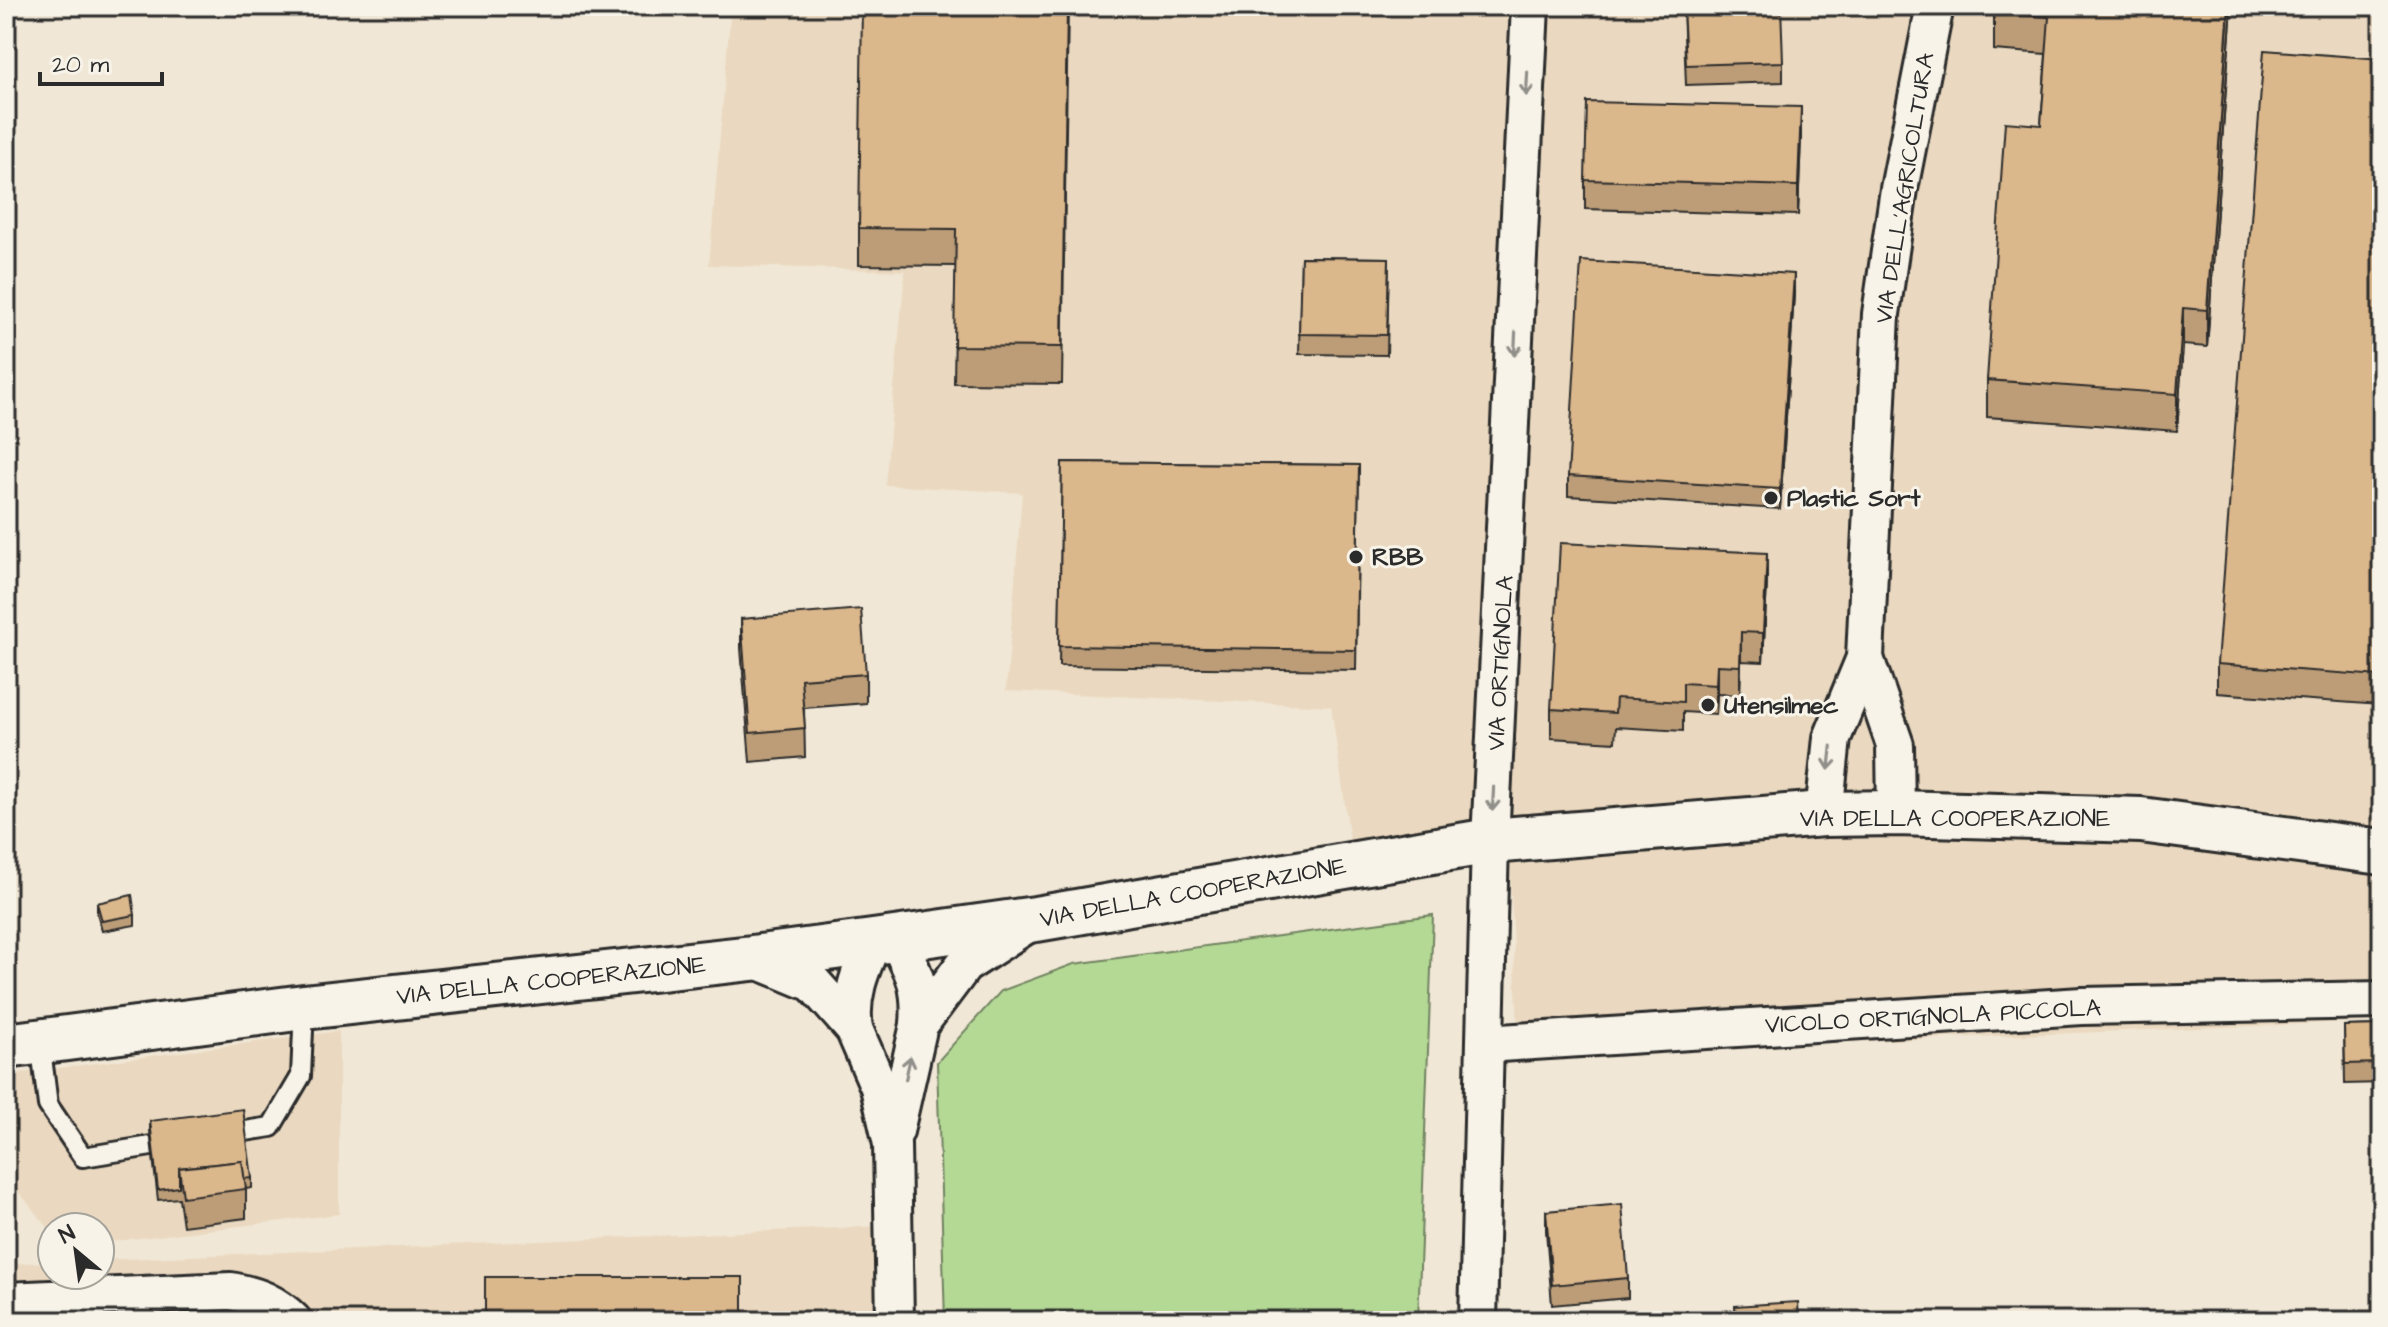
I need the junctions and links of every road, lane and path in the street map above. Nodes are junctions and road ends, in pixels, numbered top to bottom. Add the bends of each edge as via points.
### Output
1 (1530, 6) edge
2 (1935, 6) edge
3 (1865, 658) junction
4 (1896, 813) junction
5 (1824, 814) junction
6 (1490, 841) junction
7 (2382, 852) edge
8 (1036, 919) junction
9 (885, 940) junction
10 (752, 958) junction
11 (2382, 1000) edge
12 (304, 1007) junction
13 (919, 1025) junction
14 (854, 1029) junction
15 (23, 1043) edge
16 (1485, 1044) junction
17 (892, 1144) junction
18 (6, 1301) edge
19 (293, 1321) edge
20 (895, 1321) edge
21 (1478, 1321) edge

1 -> 6 street, VIA ORTIGNOLA
2 - 3 street, VIA DELL'AGRICOLTURA via 1881,314
3 - 4 street, VIA DELL'AGRICOLTURA via 1895,745
3 -> 5 street, VIA DELL'AGRICOLTURA via 1832,738
4 - 5 street, VIA DELLA COOPERAZIONE
4 - 7 street, VIA DELLA COOPERAZIONE via 2141,820
5 - 6 street, VIA DELLA COOPERAZIONE
6 - 8 street, VIA DELLA COOPERAZIONE
6 - 16 street, VIA ORTIGNOLA
8 - 9 street, VIA DELLA COOPERAZIONE
8 - 13 street via 964,965
9 - 10 street, VIA DELLA COOPERAZIONE
9 - 13 street via 911,968 921,996
9 - 14 street via 858,974 851,1008
10 - 12 street, VIA DELLA COOPERAZIONE
10 - 14 street via 813,983
11 - 16 street, VICOLO ORTIGNOLA PICCOLA via 2082,1006
12 - 15 street, VIA DELLA COOPERAZIONE
12 - 15 lane via 301,1076 271,1127 83,1157 48,1105
17 -> 13 street
14 - 17 street via 879,1087
16 - 21 street, VIA ORTIGNOLA
17 - 20 street
18 - 19 street via 231,1291 275,1304

